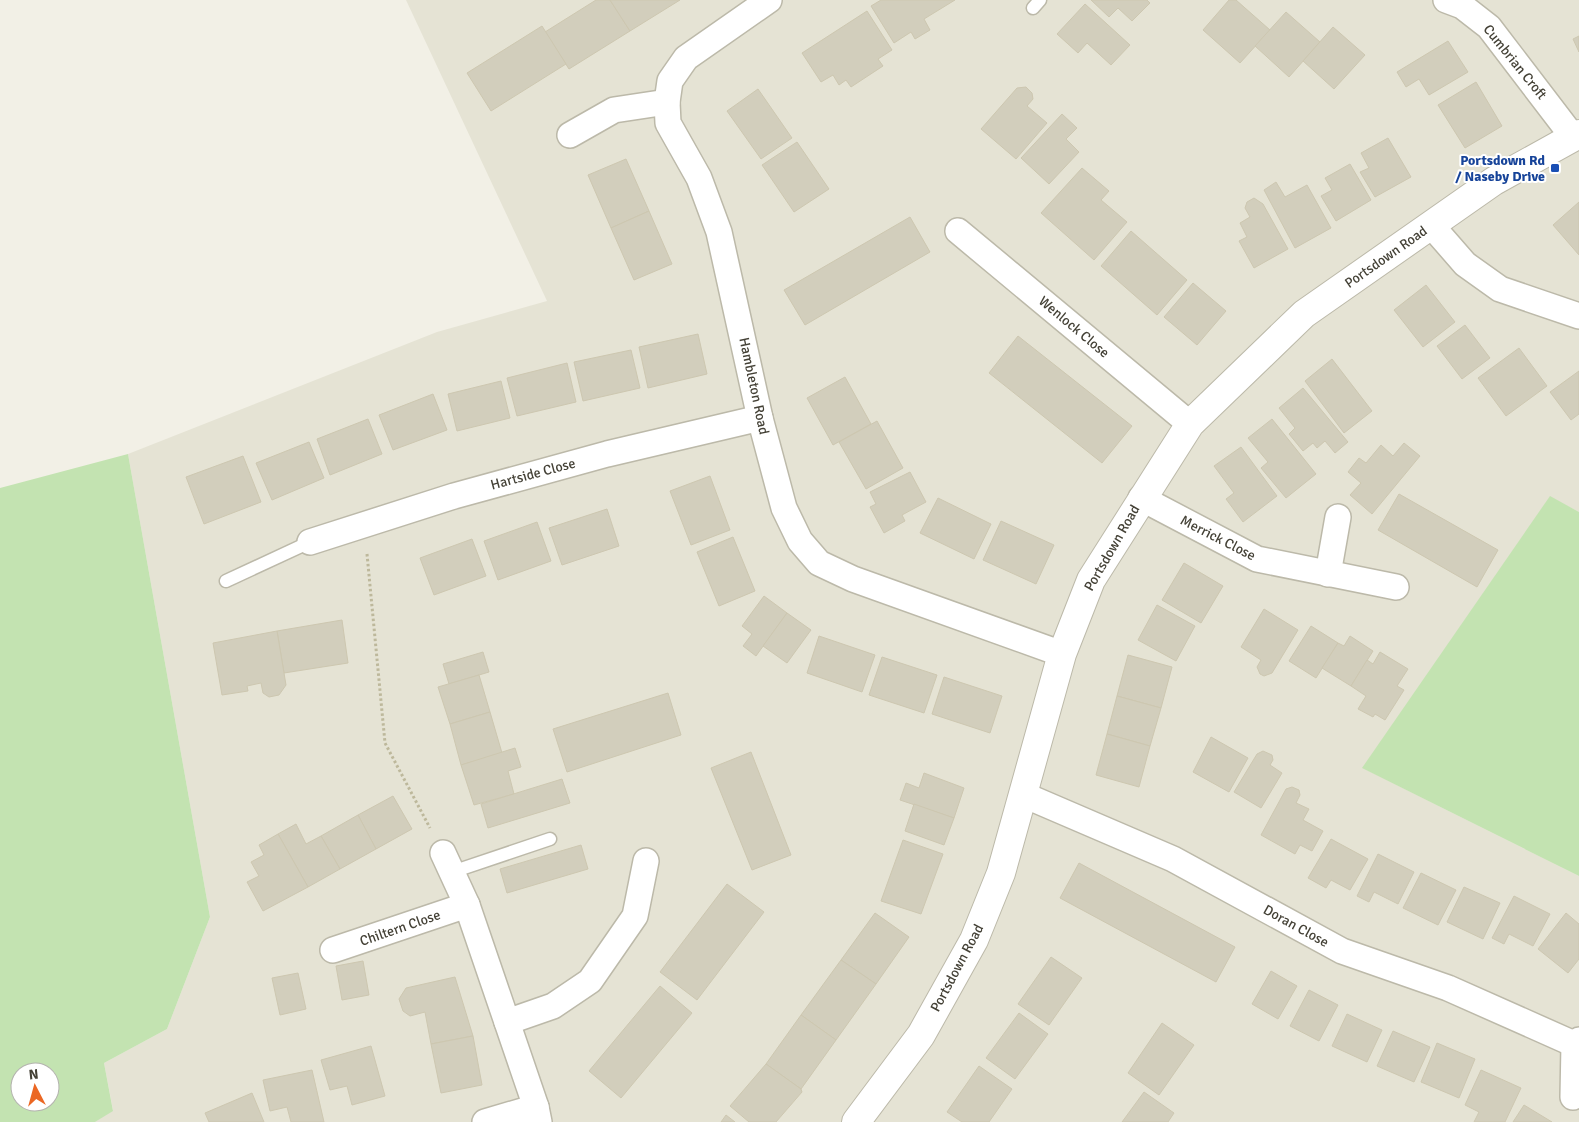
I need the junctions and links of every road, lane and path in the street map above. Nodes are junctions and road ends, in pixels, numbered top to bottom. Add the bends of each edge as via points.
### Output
1 (769, 0) edge
2 (1446, 0) edge
3 (667, 102) junction
4 (570, 134) dead end
5 (1576, 136) edge
6 (1432, 225) junction
7 (958, 231) dead end
8 (1579, 316) edge
9 (760, 418) junction
10 (1190, 424) junction
11 (1141, 498) junction
12 (1338, 516) dead end
13 (365, 524) junction
14 (310, 542) joint
15 (1328, 574) junction
16 (226, 581) dead end
17 (1396, 587) dead end
18 (1062, 654) junction
19 (1024, 795) junction
20 (550, 838) dead end
21 (646, 860) dead end
22 (447, 862) junction
23 (467, 905) junction
24 (333, 950) dead end
25 (508, 1022) junction
26 (1576, 1042) edge
27 (1574, 1097) dead end
28 (537, 1115) edge
29 (484, 1122) edge
30 (856, 1122) edge

1 - 3 street, Hambleton Road via 686,58 670,80
2 - 5 street, Cumbrian Croft via 1462,6 1490,27
3 - 4 street via 614,110
3 - 9 street, Hambleton Road via 668,123 699,178 719,232
5 - 6 street, Portsdown Road via 1494,181
6 - 8 street via 1465,264 1500,289
6 - 10 street, Portsdown Road via 1304,314
7 - 10 street, Wenlock Close
9 - 13 street, Hartside Close via 607,454
9 - 18 street, Hambleton Road via 784,508 800,540 820,563 887,592
10 - 11 street, Portsdown Road
11 - 15 street, Merrick Close via 1257,559
11 - 18 street, Portsdown Road via 1092,580
12 - 15 street
13 - 14 street, Hartside Close
13 - 22 path via 385,742
14 - 16 lane
15 - 17 street, Merrick Close
18 - 19 street, Portsdown Road
19 - 26 street, Doran Close via 1173,859 1342,952 1448,988
19 - 30 street, Portsdown Road via 1001,873 974,940 921,1034
20 - 22 lane
21 - 25 street via 634,916 590,981 553,1006
22 - 23 street
23 - 24 street, Chiltern Close
23 - 25 street
25 - 28 street
26 - 27 street, Doran Close
28 - 29 street

